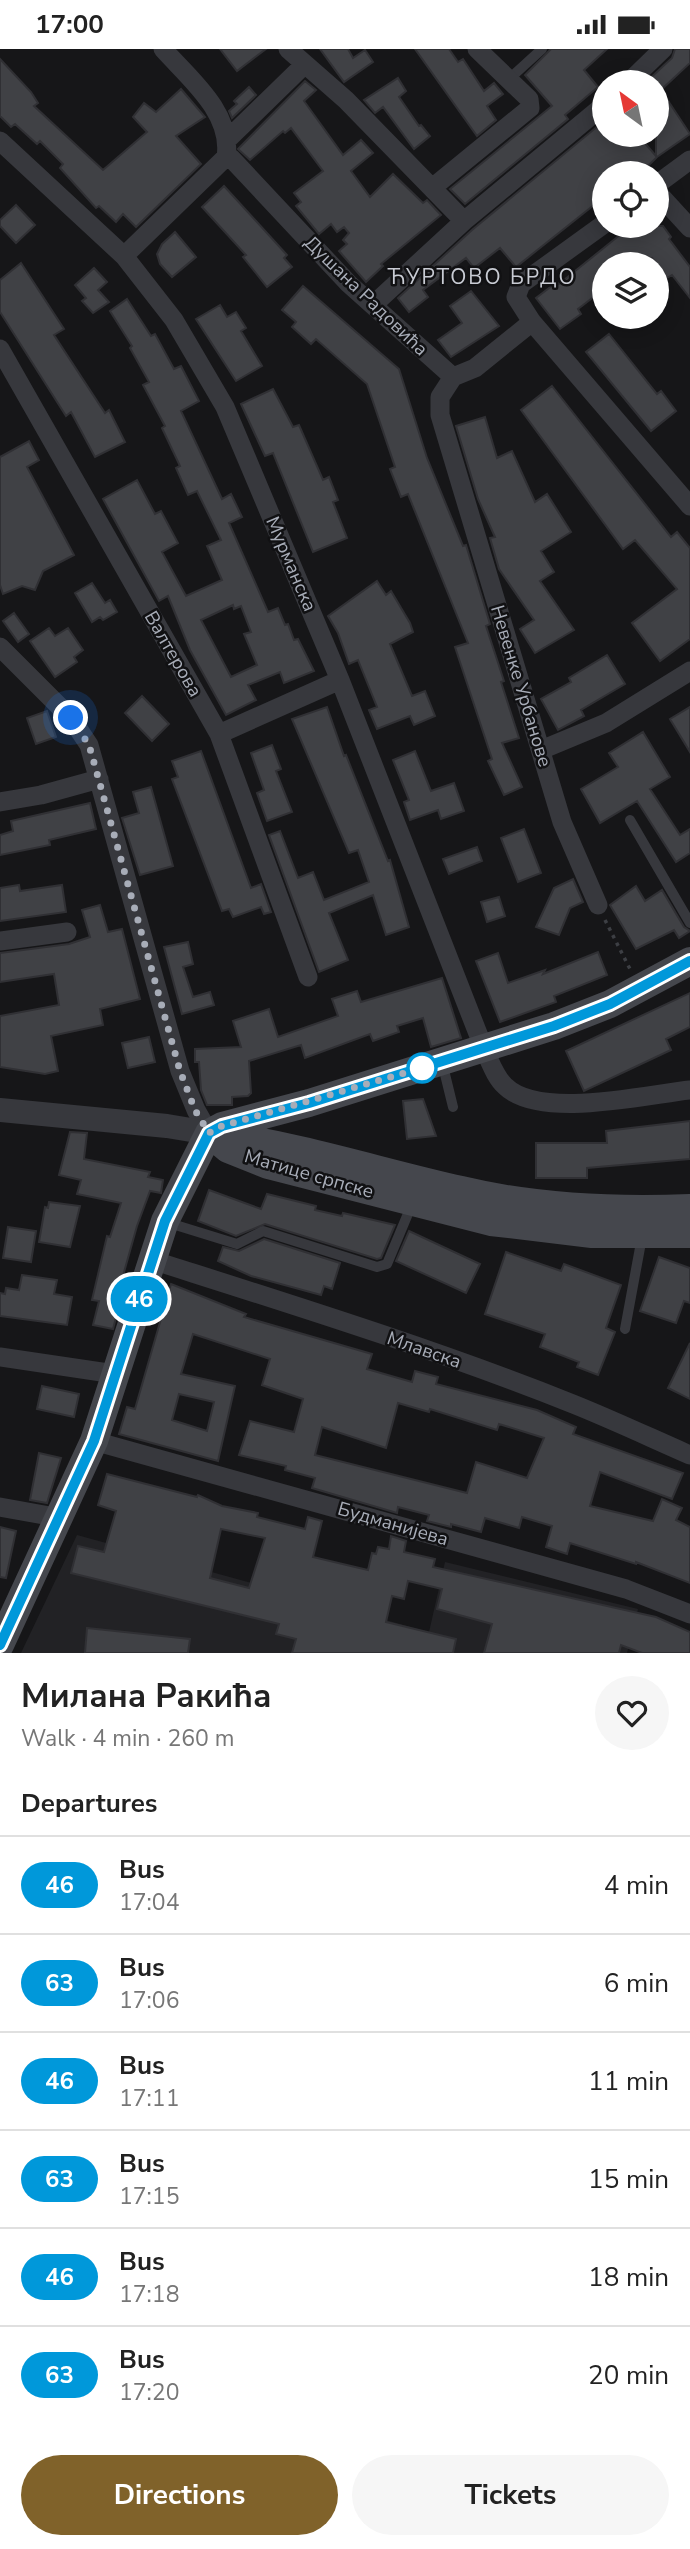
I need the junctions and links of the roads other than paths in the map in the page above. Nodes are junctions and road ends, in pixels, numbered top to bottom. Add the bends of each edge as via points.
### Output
1 (163, 49) edge
2 (288, 49) edge
3 (477, 49) edge
4 (542, 49) edge
5 (663, 49) edge
6 (305, 64) junction
7 (641, 70) edge
8 (509, 79) junction
9 (592, 115) edge
10 (0, 141) edge
11 (227, 148) junction
12 (690, 160) edge
13 (669, 175) edge
14 (432, 188) junction
15 (669, 205) edge
16 (464, 221) junction
17 (690, 228) edge
18 (592, 233) edge
19 (124, 255) junction
20 (373, 305) junction
21 (532, 322) junction
22 (0, 349) edge
23 (453, 377) junction
24 (690, 506) edge
25 (0, 647) edge
26 (690, 671) edge
27 (340, 680) junction
28 (219, 734) junction
29 (541, 750) junction
30 (99, 779) junction
31 (0, 802) edge
32 (630, 820) dead end
33 (598, 905) road end
34 (690, 923) edge
35 (66, 932) dead end
36 (0, 941) edge
37 (690, 961) edge
38 (307, 977) dead end
39 (484, 1049) junction
40 (442, 1061) junction
41 (690, 1090) edge
42 (453, 1107) dead end
43 (0, 1111) edge
44 (209, 1133) junction
45 (413, 1202) junction
46 (690, 1208) edge
47 (165, 1221) junction
48 (642, 1223) junction
49 (690, 1234) edge
50 (152, 1260) junction
51 (625, 1329) dead end
52 (0, 1357) edge
53 (115, 1374) junction
54 (94, 1441) junction
55 (690, 1455) edge
56 (0, 1507) edge
57 (61, 1518) junction
58 (690, 1614) edge
59 (1, 1643) edge

1 - 11 street, Душана Радовића via 211,104
2 - 6 street
3 - 8 street
4 - 8 lane
5 - 7 street
6 - 11 street
6 - 14 street
8 - 14 street via 529,99 530,108
9 - 16 street
10 - 19 street, Мурманска
11 - 19 street
11 - 20 street, Душана Радовића via 231,158 334,269
12 - 13 street
14 - 16 street
15 - 17 street
16 - 20 street
18 - 21 street via 521,284 517,300
19 - 27 street, Мурманска via 174,320 225,407
20 - 23 street, Душана Радовића
21 - 23 street via 475,368
21 - 24 street
22 - 28 street, Валтерова
23 - 29 street, Невенке Урбанове via 440,397 441,423
25 - 30 street via 77,726 89,745
26 - 29 street via 606,723
27 - 28 street
27 - 39 street, Мурманска
28 - 38 street, Валтерова
29 - 33 street, Невенке Урбанове via 562,822
30 - 31 street
30 - 44 street via 180,1071
32 - 34 lane
35 - 36 street
37 - 39 main road via 572,1019
39 - 40 main road
39 - 41 street, Мурманска via 506,1088 536,1101 589,1102
40 - 42 lane
40 - 44 main road
43 - 44 street
44 - 45 main road, Матице српске via 228,1149 268,1165
44 - 47 main road
44 - 48 main road, Матице српске via 323,1153 462,1191
45 - 47 lane via 387,1264 377,1267 263,1231 237,1244
45 - 48 main road, Матице српске via 528,1228
46 - 48 main road, Матице српске
47 - 50 main road
48 - 49 main road, Матице српске
48 - 51 lane
50 - 53 main road
50 - 55 street, Млавска via 460,1362
52 - 53 street
53 - 54 main road
54 - 57 main road
54 - 58 street, Будманијева via 626,1589
56 - 57 street
57 - 59 main road

